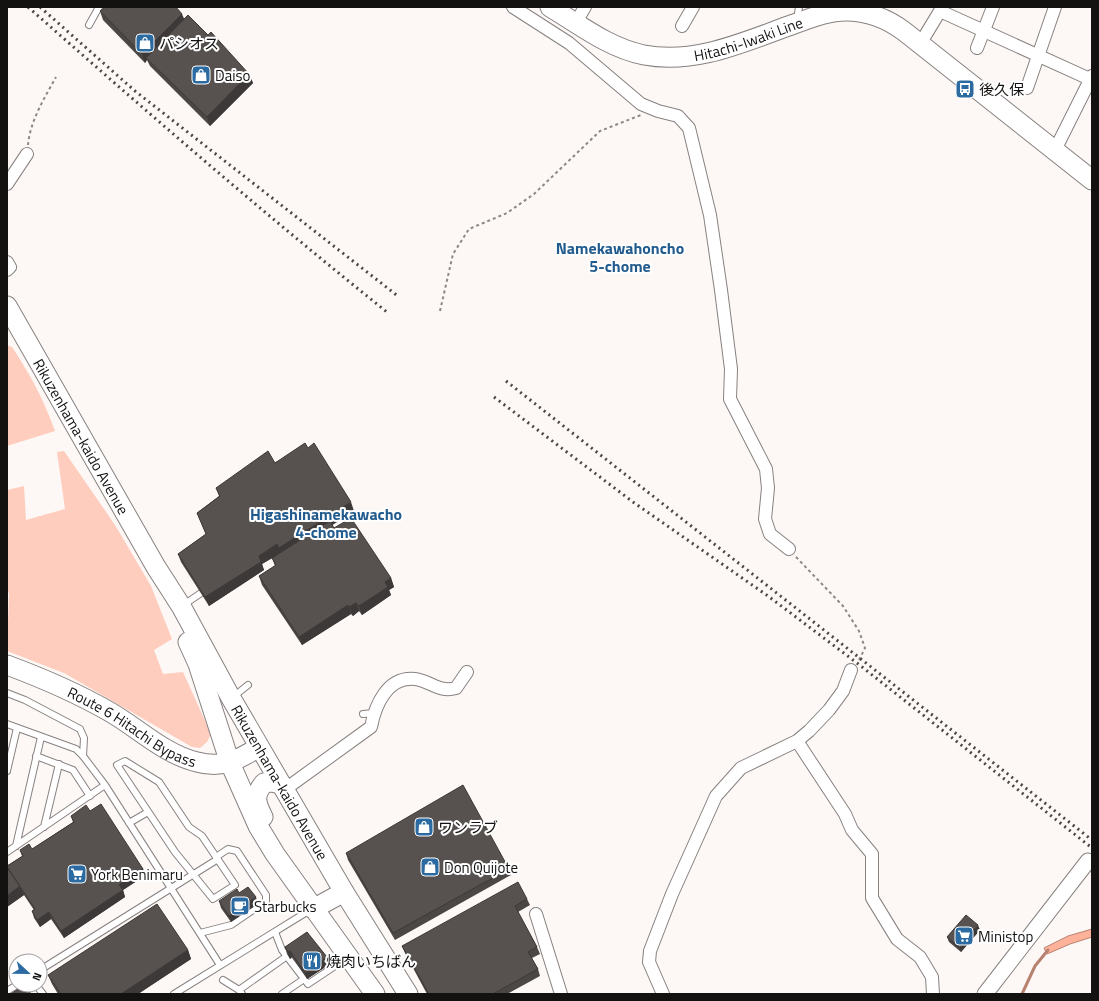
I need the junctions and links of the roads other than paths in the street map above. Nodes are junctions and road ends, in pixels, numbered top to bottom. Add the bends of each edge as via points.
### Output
1 (99, 7) edge
2 (513, 7) edge
3 (550, 7) edge
4 (693, 7) edge
5 (993, 7) edge
6 (1055, 7) edge
7 (941, 9) edge
8 (800, 14) edge
9 (580, 15) edge
10 (89, 25) dead end
11 (682, 26) dead end
12 (983, 30) junction
13 (920, 44) junction
14 (977, 48) dead end
15 (1039, 56) junction
16 (1092, 78) edge
17 (1027, 88) dead end
18 (1054, 150) junction
19 (26, 154) road end
20 (1092, 180) edge
21 (7, 184) edge
22 (7, 262) edge
23 (7, 270) edge
24 (7, 306) edge
25 (789, 549) road end
26 (156, 567) junction
27 (201, 593) edge
28 (181, 606) junction
29 (7, 665) edge
30 (851, 670) road end
31 (467, 672) dead end
32 (248, 685) dead end
33 (7, 693) edge
34 (231, 698) junction
35 (7, 724) edge
36 (17, 728) junction
37 (40, 736) junction
38 (797, 741) junction
39 (259, 747) junction
40 (36, 756) junction
41 (84, 756) junction
42 (230, 763) junction
43 (59, 764) junction
44 (7, 771) edge
45 (105, 785) junction
46 (282, 787) junction
47 (90, 796) junction
48 (148, 812) junction
49 (129, 823) junction
50 (44, 826) junction
51 (16, 846) junction
52 (7, 852) edge
53 (275, 854) junction
54 (217, 858) junction
55 (1088, 862) dead end
56 (193, 874) junction
57 (171, 887) junction
58 (344, 892) junction
59 (313, 908) junction
60 (536, 914) dead end
61 (364, 922) junction
62 (275, 932) junction
63 (200, 933) junction
64 (287, 956) junction
65 (348, 957) junction
66 (48, 965) edge
67 (220, 965) junction
68 (304, 979) junction
69 (223, 980) dead end
70 (241, 992) edge
71 (371, 993) edge
72 (174, 994) edge
73 (282, 994) edge
74 (408, 994) edge
75 (561, 994) edge
76 (662, 994) edge
77 (933, 994) edge
78 (985, 994) edge

1 - 10 lane
2 - 25 street via 569,43 641,104 678,116 689,128 710,215 731,369 730,399 766,469 766,519 770,534
3 - 9 main road, Hitachi-Iwaki Line
4 - 11 street
5 - 12 street
6 - 15 street
7 - 12 street
7 - 13 street
8 - 9 main road, Hitachi-Iwaki Line via 721,50 670,57 645,55 603,40
8 - 13 main road, Hitachi-Iwaki Line via 862,12 888,21
12 - 14 street
12 - 15 street
13 - 18 main road, Hitachi-Iwaki Line
15 - 16 street
15 - 17 street
16 - 18 street
18 - 20 main road, Hitachi-Iwaki Line
19 - 21 street
22 - 23 street via 10,267
24 - 26 main road, Rikuzenhama-kaido Avenue
26 - 28 main road, Rikuzenhama-kaido Avenue
26 - 42 main road, Rikuzenhama-kaido Avenue via 198,664
27 - 28 lane
28 - 34 main road, Rikuzenhama-kaido Avenue
29 - 42 main road, Route 6 Hitachi Bypass via 65,688 97,705 178,756 204,763
30 - 38 street via 843,691 829,710
31 - 46 street via 456,688 447,691 415,679 404,680 390,687 368,713 371,727
32 - 34 lane
33 - 41 lane via 80,729 84,738
34 - 39 main road, Rikuzenhama-kaido Avenue
35 - 36 lane
36 - 37 lane
36 - 44 lane
37 - 40 lane
37 - 41 lane via 76,749
38 - 76 street via 741,768 716,796 675,886 650,951 649,962
38 - 77 street via 845,814 852,830 872,854 872,898 897,939 920,957 932,977
39 - 42 main road, Route 6 Hitachi Bypass
39 - 46 main road, Rikuzenhama-kaido Avenue
40 - 43 lane
40 - 51 lane
41 - 45 lane
42 - 53 main road, Rikuzenhama-kaido Avenue via 258,826
43 - 47 lane via 73,770
43 - 50 lane
45 - 47 lane
45 - 49 lane
46 - 53 main road via 271,782 264,783 257,791 260,810 272,835
46 - 58 main road, Rikuzenhama-kaido Avenue
47 - 50 lane
48 - 49 lane
48 - 54 lane via 117,766 126,761 159,782 189,827 202,836
48 - 56 lane
49 - 57 lane
50 - 51 lane
51 - 52 lane
53 - 59 main road, Rikuzenhama-kaido Avenue
54 - 56 lane
54 - 56 lane via 235,885 213,899
54 - 63 lane via 228,849 237,851 266,895 266,901 231,925
55 - 78 street
56 - 57 lane
57 - 63 lane
57 - 66 lane
58 - 59 main road
58 - 61 main road, Rikuzenhama-kaido Avenue
59 - 62 lane
59 - 65 main road, Rikuzenhama-kaido Avenue
60 - 75 street
61 - 71 main road via 364,933 383,968 381,980
61 - 74 main road, Rikuzenhama-kaido Avenue
62 - 64 lane
62 - 67 lane
63 - 67 lane
64 - 68 lane
64 - 70 lane
65 - 68 lane via 308,984
65 - 71 main road, Rikuzenhama-kaido Avenue
67 - 72 lane
68 - 73 lane
69 - 70 lane

